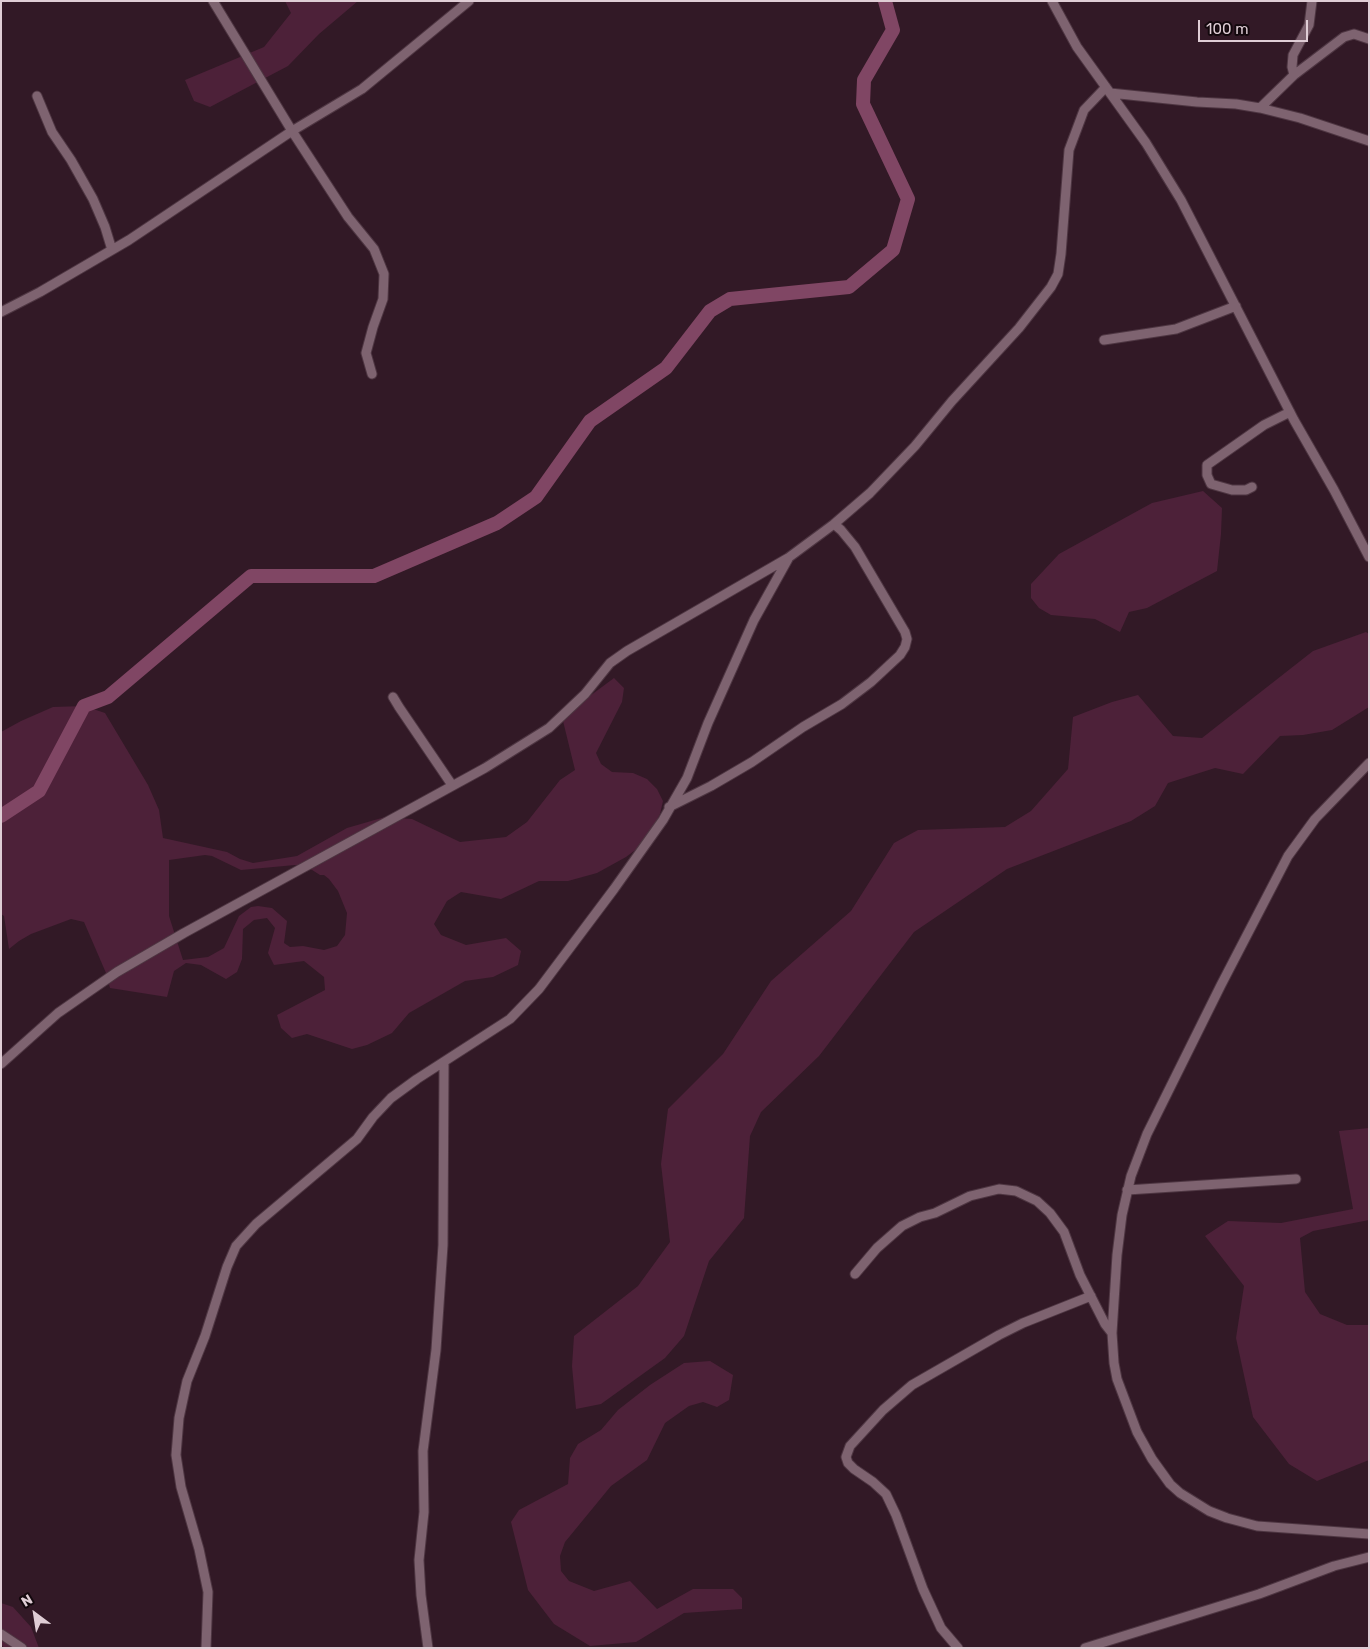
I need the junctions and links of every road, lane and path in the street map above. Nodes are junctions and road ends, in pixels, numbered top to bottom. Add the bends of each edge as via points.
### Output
1 (213, 1) edge
2 (469, 1) edge
3 (1052, 1) edge
4 (1312, 1) edge
5 (1369, 39) edge
6 (1294, 75) junction
7 (1108, 90) junction
8 (36, 96) dead end
9 (1260, 108) junction
10 (292, 131) junction
11 (1369, 141) edge
12 (112, 250) junction
13 (1236, 306) junction
14 (1, 312) edge
15 (1104, 340) dead end
16 (372, 374) dead end
17 (1290, 412) junction
18 (1252, 487) dead end
19 (834, 524) junction
20 (1369, 557) edge
21 (788, 558) junction
22 (393, 697) dead end
23 (1369, 763) edge
24 (452, 785) junction
25 (669, 807) junction
26 (444, 1062) junction
27 (1, 1064) edge
28 (1296, 1179) dead end
29 (1127, 1190) junction
30 (855, 1274) dead end
31 (1091, 1296) junction
32 (1112, 1332) junction
33 (1369, 1534) edge
34 (1369, 1557) edge
35 (1, 1634) edge
36 (22, 1648) edge
37 (206, 1648) edge
38 (428, 1648) edge
39 (958, 1648) edge
40 (1085, 1648) edge

1 - 10 street
2 - 10 street via 362,89
3 - 7 street via 1077,47
4 - 6 street via 1309,25 1293,55
5 - 6 street via 1354,34 1344,37
6 - 9 street
7 - 9 street
7 - 13 street via 1181,200
7 - 19 street via 1088,105 1068,150 1061,254 1058,274 1051,287 1019,328 914,446 870,493
8 - 12 street via 52,132 93,199
9 - 11 street
10 - 12 street
10 - 16 street via 348,217 374,249 384,274 383,299 366,353
12 - 14 street
13 - 15 street via 1176,329
13 - 17 street
17 - 18 street via 1264,425 1207,465 1211,484 1232,490
17 - 20 street
19 - 21 street
19 - 25 street via 855,547 905,632 905,647 872,682 842,704 752,762
21 - 24 street via 627,651 610,663 585,694 549,728
21 - 25 street via 754,620 687,778
22 - 24 street
23 - 29 street via 1315,819 1288,856 1158,1112
24 - 27 street via 117,972 58,1013
25 - 26 street via 656,832 539,989 510,1019
26 - 37 street via 391,1098 357,1138 256,1224 236,1246 227,1267 187,1381 176,1455 208,1592
26 - 38 street via 443,1245 436,1350 423,1451 424,1512 419,1560 420,1595
28 - 29 street
29 - 32 street via 1117,1255
30 - 31 street via 902,1226 970,1196 999,1188 1016,1191 1038,1201 1050,1213 1064,1232
31 - 32 street
31 - 39 street via 998,1334 912,1385 883,1410 850,1446 846,1457 848,1463 886,1494 923,1589 942,1628
32 - 33 street via 1117,1378 1137,1432 1152,1460 1180,1493 1209,1511 1257,1526
34 - 40 street
35 - 36 street

